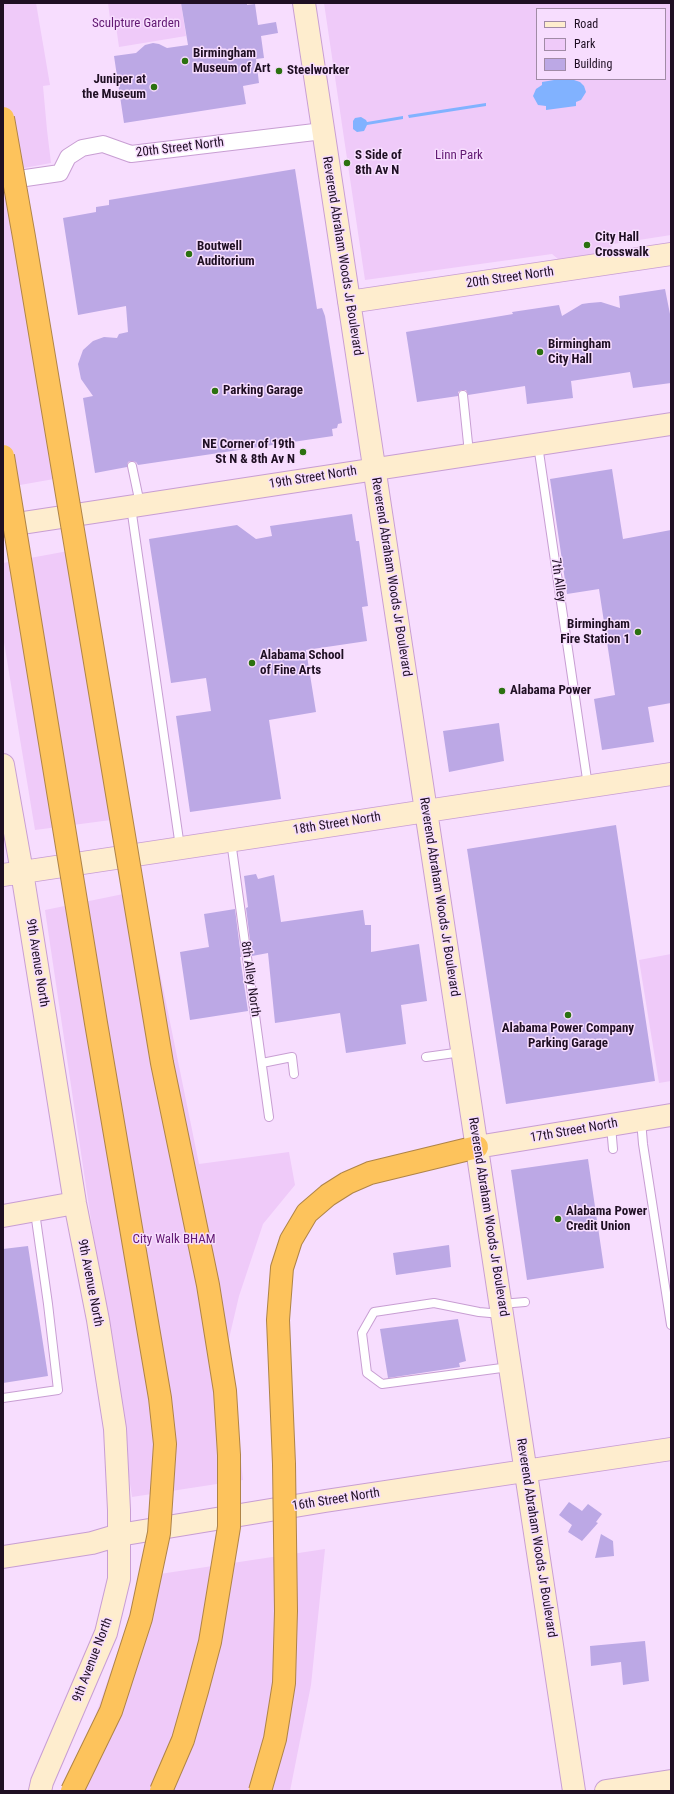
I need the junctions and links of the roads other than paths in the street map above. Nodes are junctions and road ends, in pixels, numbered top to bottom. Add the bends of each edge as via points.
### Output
1 (304, 3) edge
2 (3, 118) edge
3 (323, 131) junction
4 (5, 181) dead end
5 (671, 254) edge
6 (349, 302) junction
7 (463, 396) dead end
8 (671, 424) edge
9 (538, 444) junction
10 (469, 454) junction
11 (3, 456) edge
12 (132, 466) dead end
13 (374, 468) junction
14 (136, 505) junction
15 (3, 526) edge
16 (3, 765) edge
17 (671, 774) edge
18 (588, 787) junction
19 (426, 810) junction
20 (230, 840) junction
21 (180, 848) junction
22 (13, 874) edge
23 (462, 1052) junction
24 (426, 1057) dead end
25 (262, 1063) junction
26 (294, 1074) dead end
27 (671, 1115) edge
28 (269, 1117) dead end
29 (641, 1119) junction
30 (611, 1124) junction
31 (477, 1147) junction
32 (613, 1149) dead end
33 (75, 1203) junction
34 (34, 1211) junction
35 (3, 1216) edge
36 (525, 1302) dead end
37 (501, 1309) junction
38 (671, 1325) edge
39 (510, 1367) junction
40 (3, 1398) edge
41 (671, 1448) edge
42 (526, 1472) junction
43 (119, 1535) junction
44 (3, 1556) edge
45 (671, 1781) edge
46 (40, 1791) edge
47 (72, 1791) edge
48 (161, 1791) edge
49 (260, 1791) edge
50 (574, 1791) edge
51 (606, 1791) edge

1 - 3 street, Reverend Abraham Woods Jr Boulevard
2 - 48 highway, bridge via 162,1063 208,1285 225,1391 229,1527 210,1642 183,1740
3 - 4 street, 20th Street North via 131,154 103,144 96,145 82,148 68,158 60,173
3 - 6 street, Reverend Abraham Woods Jr Boulevard
5 - 6 street, 20th Street North
6 - 13 street, Reverend Abraham Woods Jr Boulevard
7 - 10 lane
8 - 9 street, 19th Street North
9 - 10 street, 19th Street North
9 - 18 lane, 7th Alley
10 - 13 street, 19th Street North
11 - 47 highway, bridge via 160,1398 165,1444 159,1533 141,1618 111,1711
12 - 14 lane
13 - 14 street, 19th Street North
13 - 19 street, Reverend Abraham Woods Jr Boulevard
14 - 15 street, 19th Street North
14 - 21 lane
16 - 22 street, 9th Avenue North
17 - 18 street, 18th Street North
18 - 19 street, 18th Street North
19 - 20 street, 18th Street North
19 - 23 street, Reverend Abraham Woods Jr Boulevard
20 - 21 street, 18th Street North
20 - 25 lane, 8th Alley North
21 - 22 street, 18th Street North
22 - 33 street, 9th Avenue North
23 - 24 lane
23 - 31 street, Reverend Abraham Woods Jr Boulevard
25 - 26 lane via 292,1058
25 - 28 lane, 8th Alley North
27 - 29 street, 17th Street North
29 - 30 street, 17th Street North
29 - 38 lane
30 - 31 street, 17th Street North
30 - 32 lane
31 - 37 street, Reverend Abraham Woods Jr Boulevard
31 - 49 highway, bridge via 378,1171 347,1183 328,1195 307,1214 291,1240 282,1268 278,1320 284,1464 284,1683 275,1739
33 - 34 street
33 - 43 street, 9th Avenue North via 98,1320 115,1429
34 - 35 street
34 - 40 lane via 58,1390
36 - 37 lane
37 - 39 street, Reverend Abraham Woods Jr Boulevard
37 - 39 lane via 479,1312 434,1303 374,1312 362,1333 367,1374 382,1384
39 - 42 street, Reverend Abraham Woods Jr Boulevard
41 - 42 street, 16th Street North
42 - 43 street, 16th Street North
42 - 50 street, Reverend Abraham Woods Jr Boulevard
43 - 44 street, 16th Street North via 92,1543
43 - 46 street, 9th Avenue North via 119,1579 106,1632
45 - 51 street

